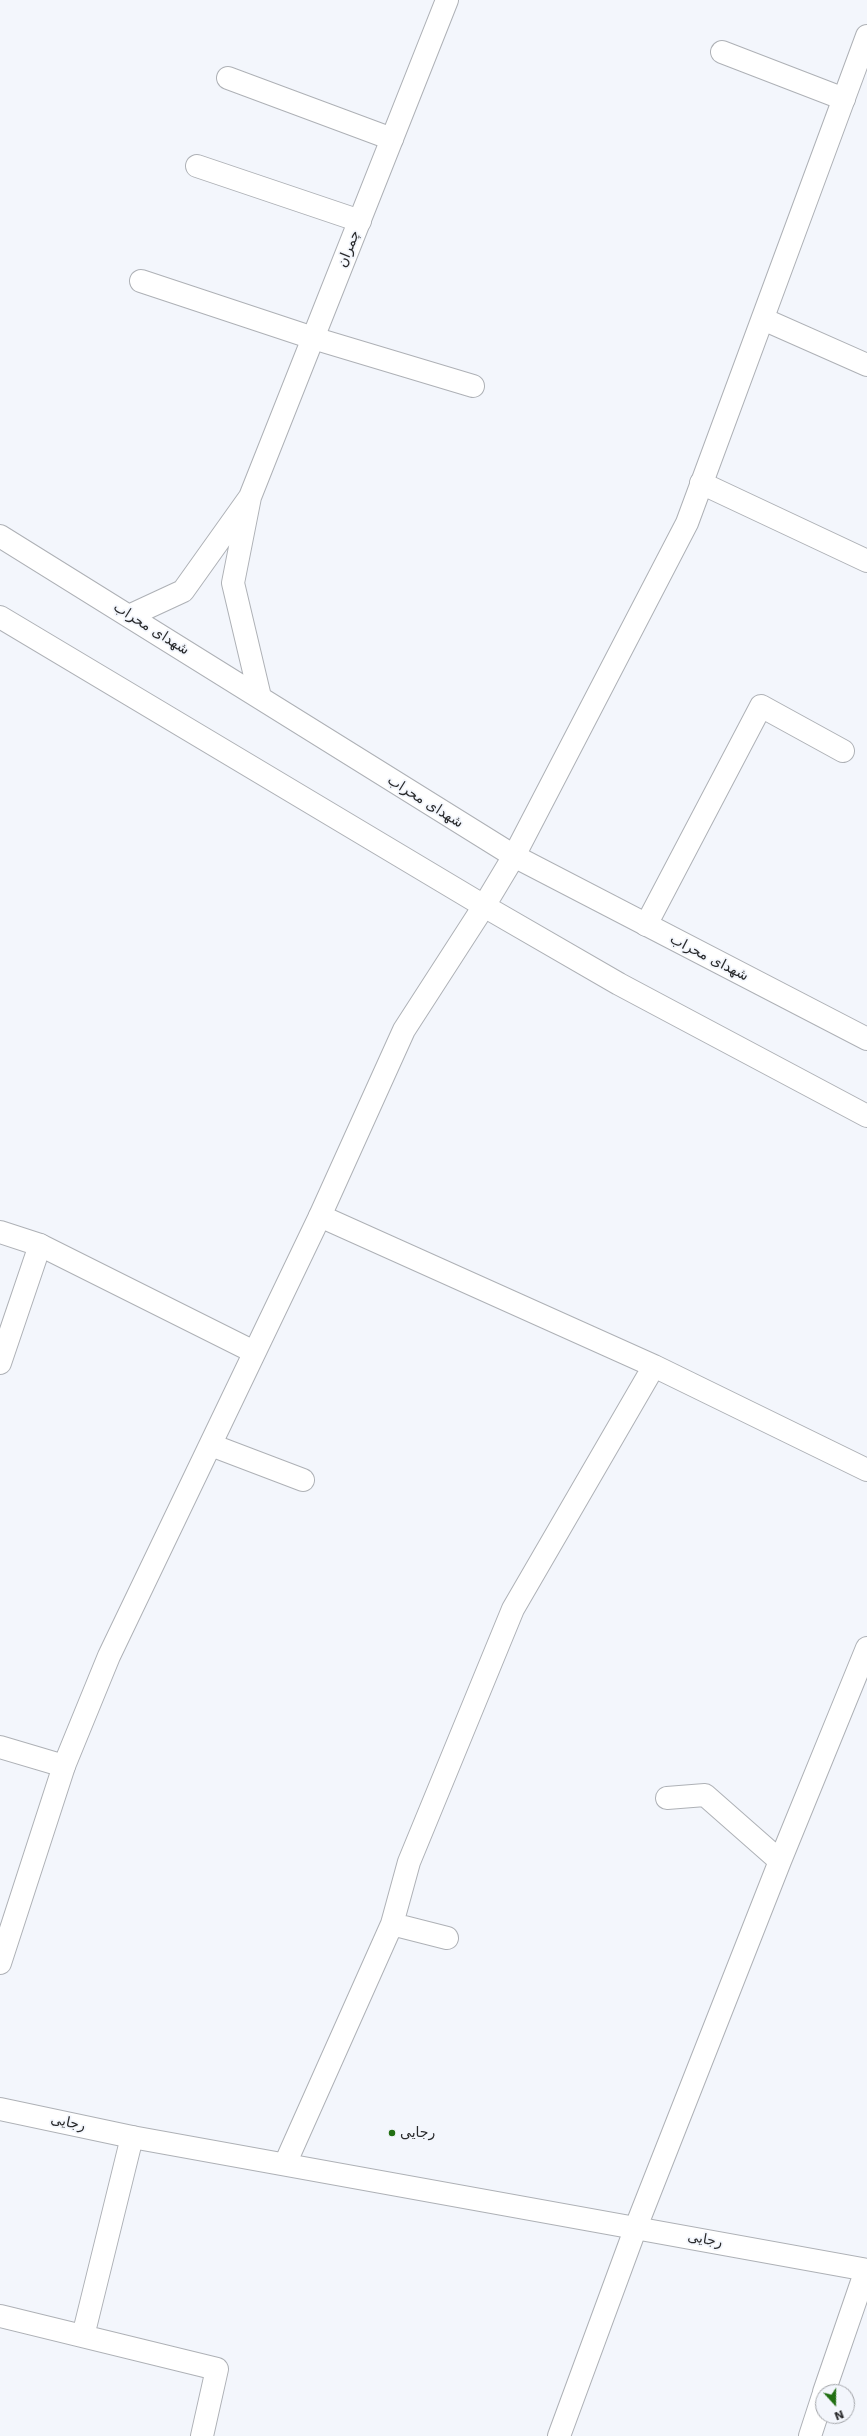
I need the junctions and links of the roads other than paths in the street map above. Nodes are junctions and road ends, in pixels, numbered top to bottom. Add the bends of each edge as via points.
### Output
1 (447, 0) edge
2 (867, 36) edge
3 (722, 52) dead end
4 (228, 78) dead end
5 (844, 99) junction
6 (392, 139) junction
7 (197, 166) dead end
8 (360, 221) junction
9 (141, 281) dead end
10 (763, 319) junction
11 (313, 338) junction
12 (867, 365) edge
13 (473, 386) dead end
14 (702, 483) junction
15 (250, 497) junction
16 (0, 536) edge
17 (867, 561) edge
18 (129, 616) junction
19 (0, 617) edge
20 (260, 697) junction
21 (843, 751) dead end
22 (514, 856) junction
23 (484, 906) junction
24 (646, 925) junction
25 (867, 1039) edge
26 (867, 1116) edge
27 (320, 1216) junction
28 (0, 1232) edge
29 (40, 1245) junction
30 (254, 1352) junction
31 (0, 1363) edge
32 (654, 1366) junction
33 (211, 1445) junction
34 (867, 1470) edge
35 (304, 1480) dead end
36 (867, 1648) edge
37 (0, 1747) edge
38 (64, 1766) junction
39 (667, 1798) dead end
40 (780, 1861) junction
41 (392, 1924) junction
42 (447, 1938) dead end
43 (0, 1963) edge
44 (0, 2109) edge
45 (132, 2137) junction
46 (285, 2164) junction
47 (636, 2228) junction
48 (866, 2270) edge
49 (0, 2316) edge
50 (83, 2336) junction
51 (827, 2384) edge
52 (815, 2421) edge
53 (202, 2436) edge
54 (559, 2436) edge
55 (810, 2436) edge

1 - 6 street, چمران
2 - 5 street
3 - 5 street
4 - 6 street
5 - 10 street
6 - 8 street, چمران
7 - 8 street
8 - 11 street, چمران
9 - 11 street
10 - 12 street
10 - 14 street
11 - 13 street
11 - 15 street, چمران
14 - 17 street
14 - 22 street via 687,523
15 - 18 street via 183,591
15 - 20 street via 233,583
16 - 18 street, شهدای محراب
18 - 20 street, شهدای محراب
19 - 23 street
20 - 22 street, شهدای محراب
21 - 24 street via 761,706
22 - 23 street
22 - 24 street, شهدای محراب
23 - 26 street via 619,984
23 - 27 street via 404,1030
24 - 25 street, شهدای محراب
27 - 30 street
27 - 32 street
28 - 29 street
29 - 30 street
29 - 31 street
30 - 33 street
32 - 34 street
32 - 41 street via 513,1608 409,1862
33 - 35 street
33 - 38 street via 109,1656
36 - 40 street
37 - 38 street
38 - 43 street
39 - 40 street via 705,1795
40 - 47 street
41 - 42 street
41 - 46 street
44 - 45 street, رجایی
45 - 46 street, رجایی
45 - 50 street
46 - 47 street, رجایی
47 - 48 street, رجایی
47 - 54 street
48 - 51 street
49 - 50 street
50 - 53 street via 217,2369
52 - 55 street

